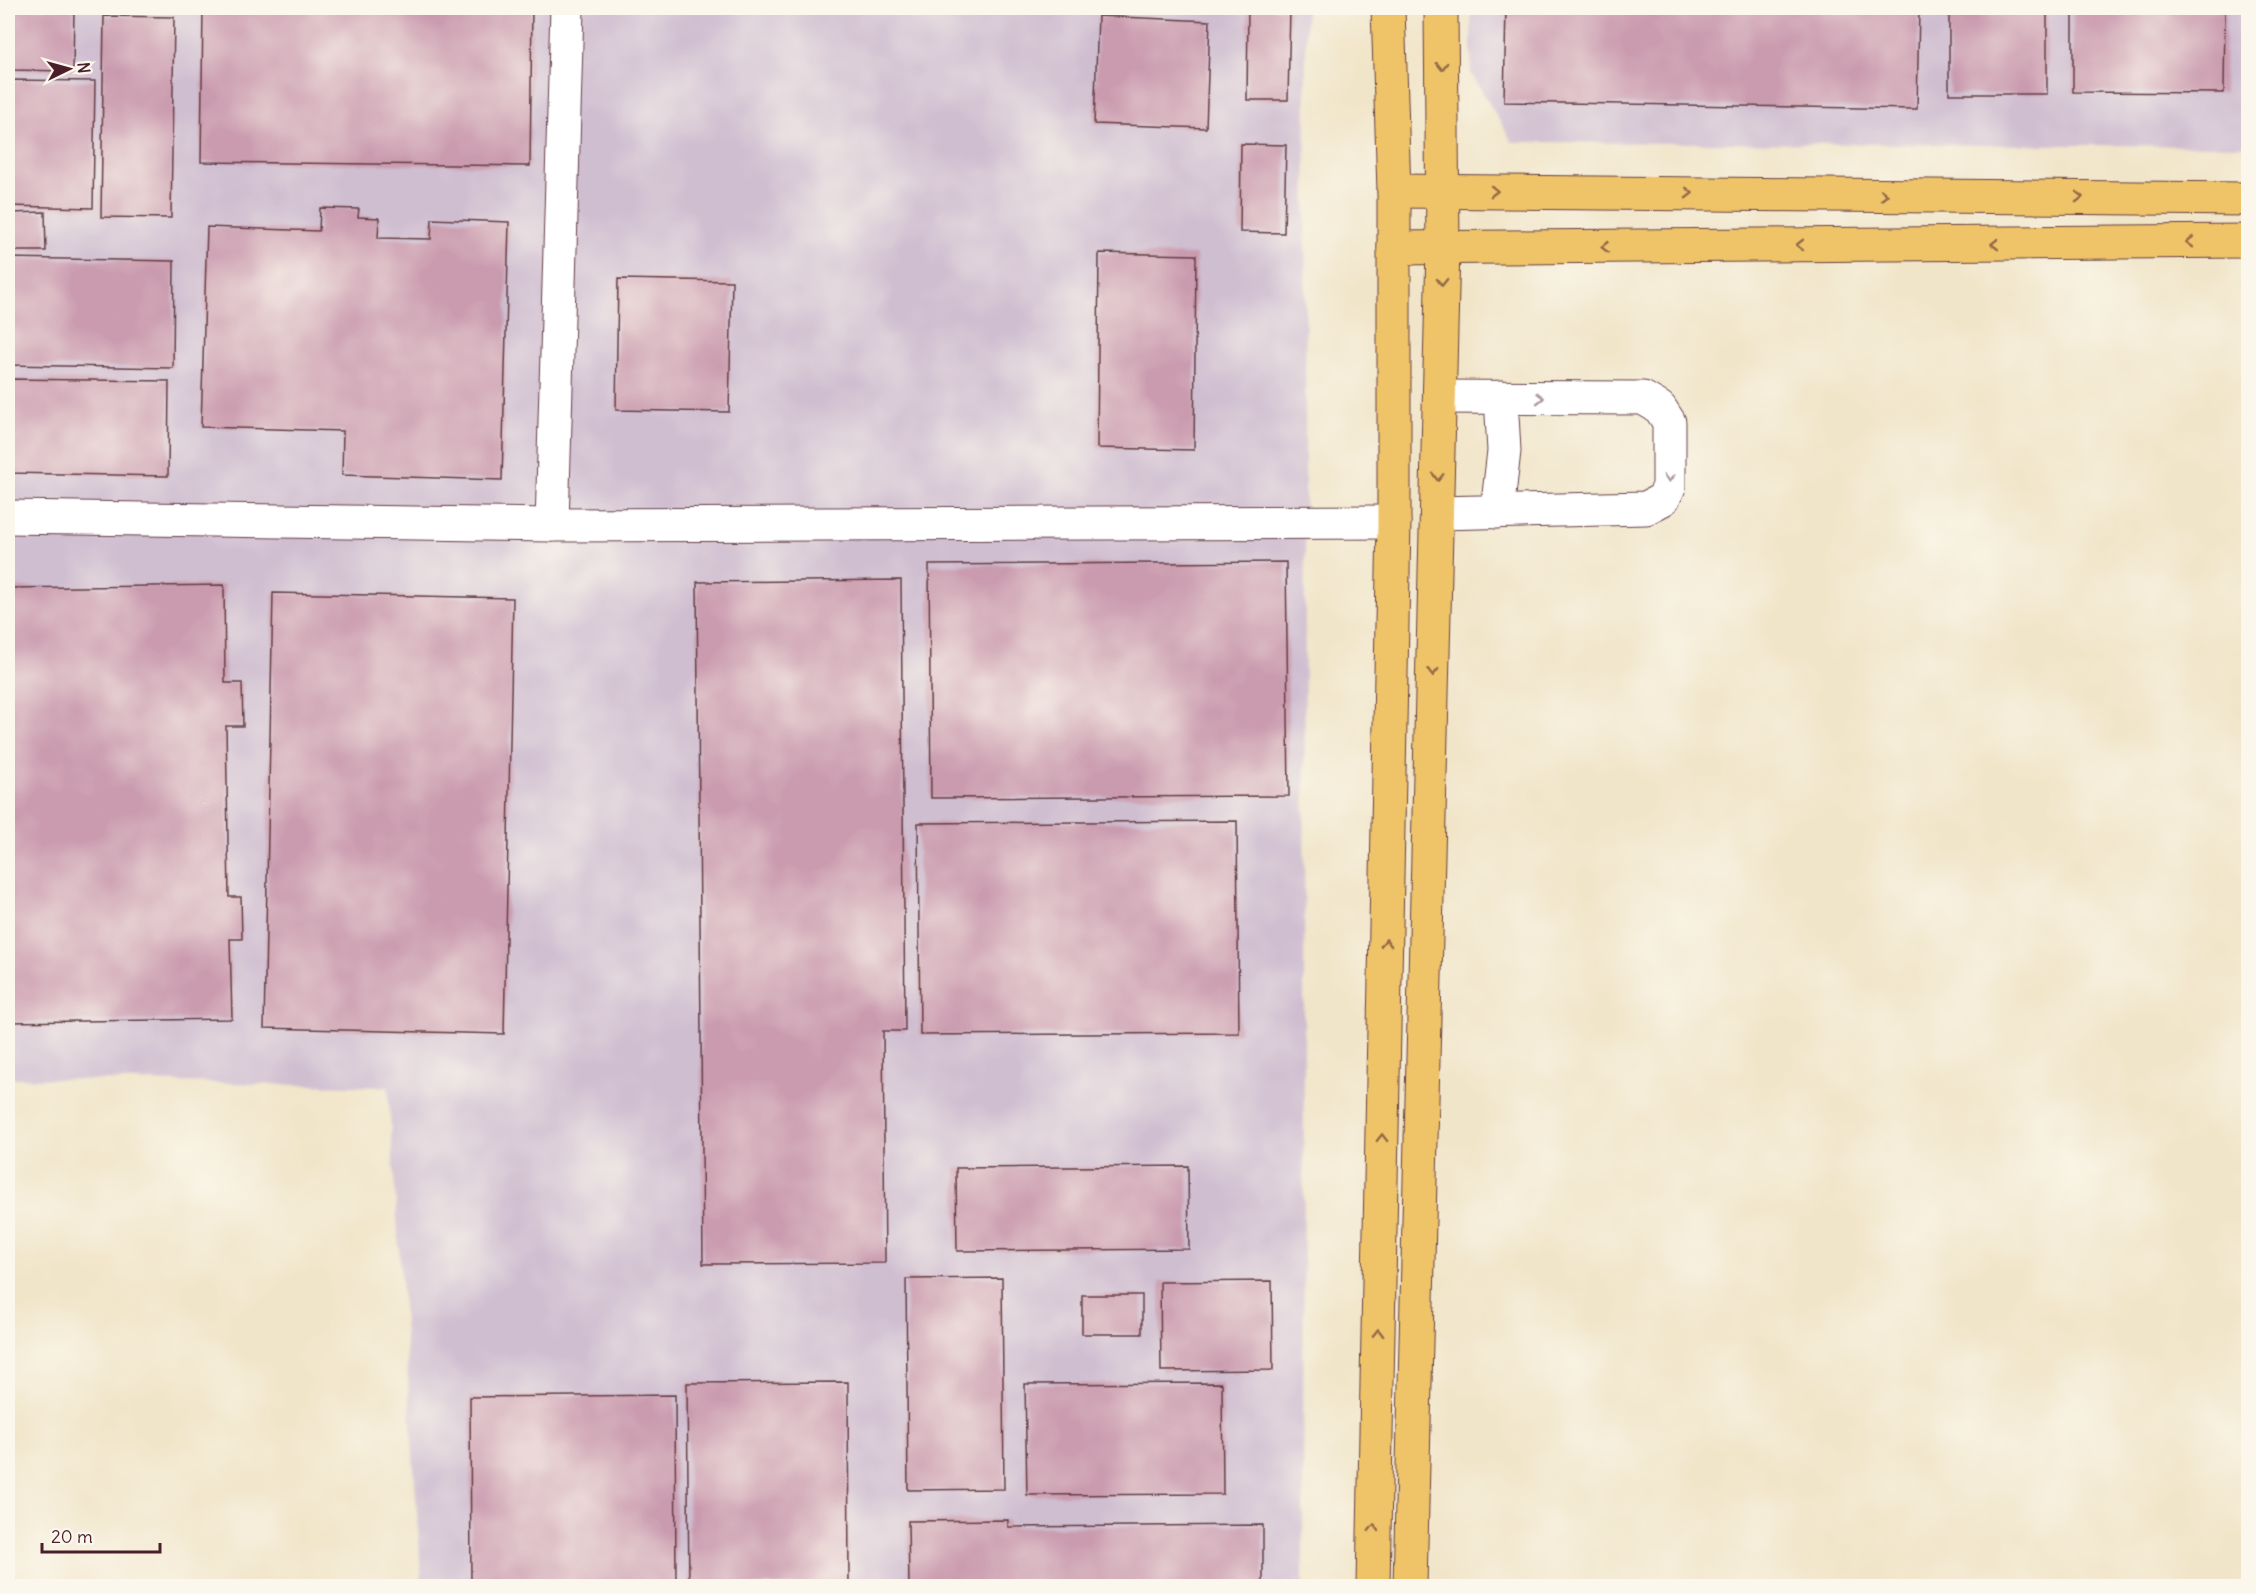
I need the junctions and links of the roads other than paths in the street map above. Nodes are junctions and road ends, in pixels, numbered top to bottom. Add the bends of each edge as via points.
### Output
1 (567, 8) edge
2 (1388, 8) edge
3 (1441, 8) edge
4 (1443, 190) junction
5 (1394, 191) junction
6 (2248, 199) edge
7 (2248, 242) edge
8 (1394, 248) junction
9 (1443, 248) junction
10 (1440, 397) junction
11 (1501, 397) junction
12 (1497, 512) junction
13 (1437, 513) junction
14 (8, 517) edge
15 (1394, 522) junction
16 (552, 525) junction
17 (1373, 1587) edge
18 (1410, 1587) edge

1 - 16 street
2 - 5 main road
3 -> 4 main road
4 - 5 main road
4 -> 6 main road
4 - 9 main road
5 - 8 main road
7 -> 9 main road
8 - 9 main road
8 - 15 main road
9 -> 10 main road
10 - 11 street
10 -> 13 main road
11 - 12 street via 1504,451
11 -> 12 street via 1643,398 1660,408 1669,422 1669,487 1663,499 1646,508
12 - 13 street
13 -> 18 main road
14 - 16 street
15 - 16 street
17 -> 15 main road

